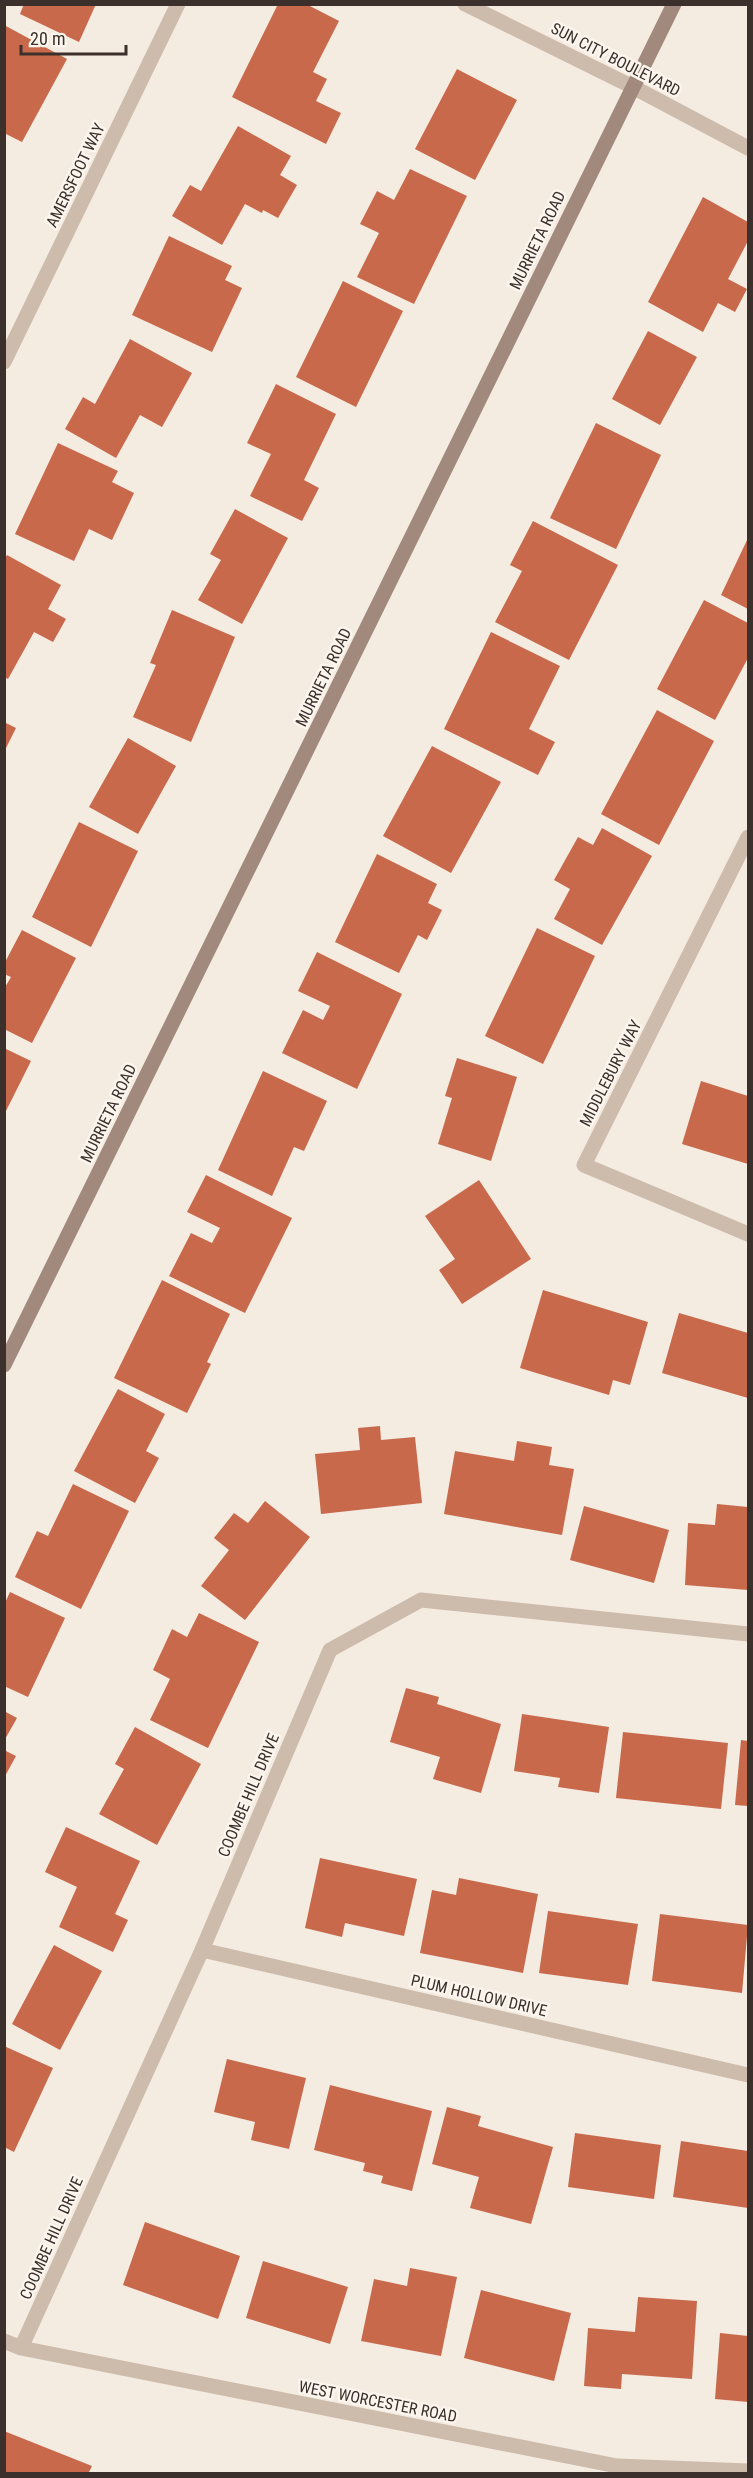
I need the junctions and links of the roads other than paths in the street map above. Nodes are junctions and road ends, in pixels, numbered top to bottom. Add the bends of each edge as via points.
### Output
1 (178, 4) edge
2 (465, 4) edge
3 (674, 4) edge
4 (633, 87) junction
5 (748, 148) edge
6 (4, 362) edge
7 (748, 837) edge
8 (748, 1234) edge
9 (4, 1365) edge
10 (748, 1634) edge
11 (202, 1950) junction
12 (748, 2074) edge
13 (4, 2341) edge
14 (21, 2348) junction
15 (748, 2472) edge

1 - 6 street, AMERSFOOT WAY
2 - 4 street, SUN CITY BOULEVARD
3 - 4 main road, MURRIETA ROAD
4 - 5 street, SUN CITY BOULEVARD
4 - 9 main road, MURRIETA ROAD
7 - 8 street, MIDDLEBURY WAY via 584,1165
10 - 11 street, COOMBE HILL DRIVE via 421,1600 330,1650
11 - 12 street, PLUM HOLLOW DRIVE
11 - 14 street, COOMBE HILL DRIVE
13 - 14 street, WEST WORCESTER ROAD
14 - 15 street, WEST WORCESTER ROAD via 617,2466

